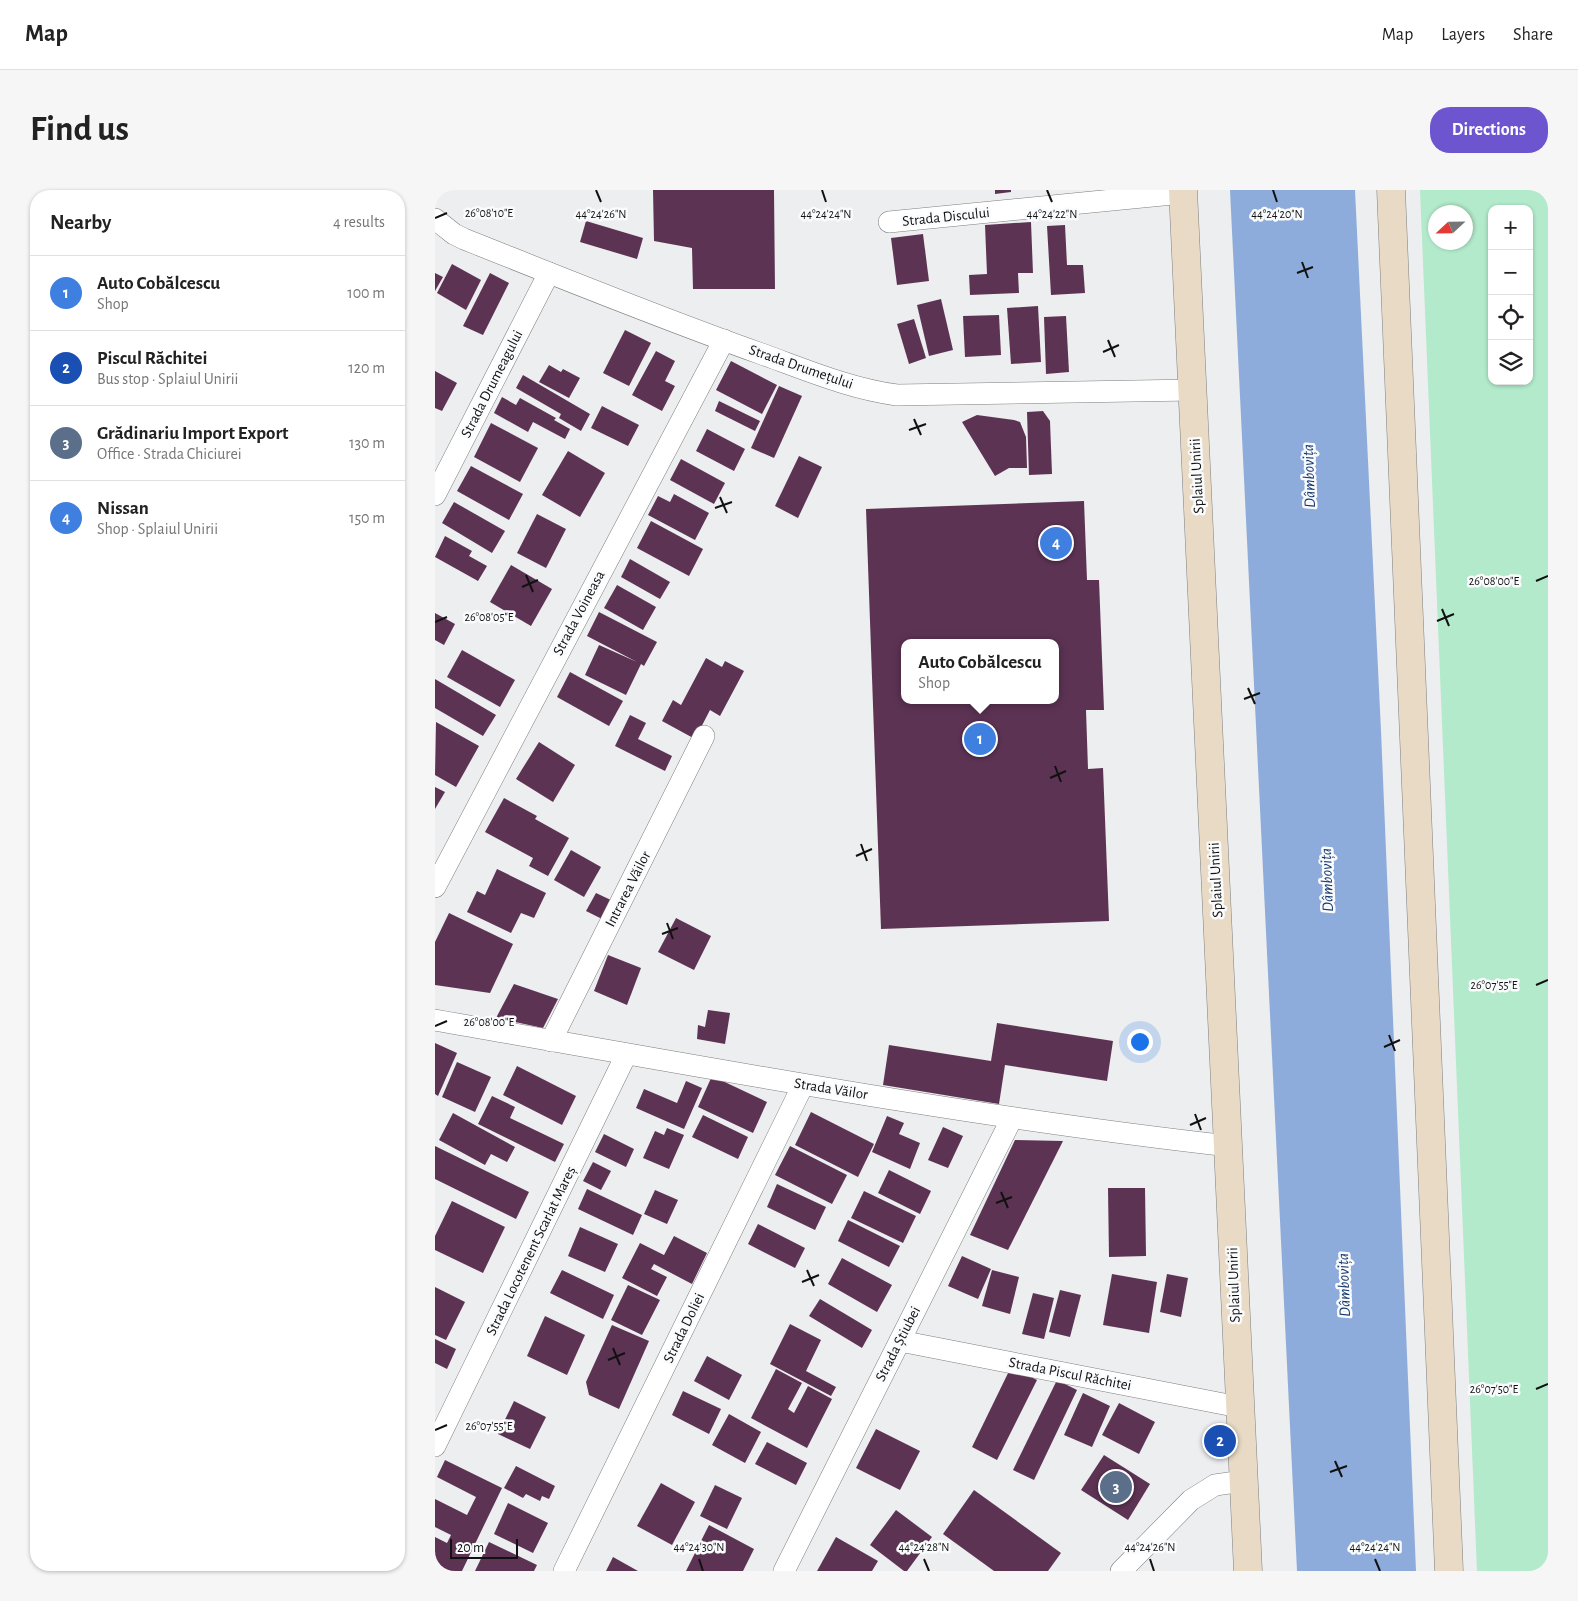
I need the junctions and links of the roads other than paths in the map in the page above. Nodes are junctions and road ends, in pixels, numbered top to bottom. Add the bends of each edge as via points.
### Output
1 (1391, 190) edge
2 (1183, 191) edge
3 (435, 219) edge
4 (889, 222) dead end
5 (549, 273) junction
6 (724, 340) junction
7 (1193, 390) junction
8 (435, 495) edge
9 (704, 736) dead end
10 (435, 887) edge
11 (435, 1020) edge
12 (551, 1041) junction
13 (626, 1055) junction
14 (803, 1085) junction
15 (1012, 1118) junction
16 (1229, 1146) junction
17 (900, 1341) junction
18 (1239, 1407) junction
19 (435, 1446) edge
20 (1243, 1481) junction
21 (564, 1571) edge
22 (784, 1571) edge
23 (1121, 1571) edge
24 (1248, 1571) edge
25 (1449, 1571) edge

1 - 25 main road
2 - 4 street, Strada Discului
2 - 7 main road, Splaiul Unirii
3 - 5 street, Strada Drumețului via 464,239
5 - 6 street, Strada Drumețului
5 - 8 street, Strada Drumeagului
6 - 7 street, Strada Drumețului via 855,386 897,395
6 - 10 street, Strada Voineasa
7 - 16 main road, Splaiul Unirii
9 - 12 street, Intrarea Văilor
11 - 12 street, Strada Văilor
12 - 13 street, Strada Văilor
13 - 14 street, Strada Văilor
13 - 19 street, Strada Locotenent Scarlat Mareș
14 - 15 street, Strada Văilor
14 - 21 street, Strada Doliei
15 - 16 street, Strada Văilor
15 - 17 street, Strada Știubei
16 - 18 main road, Splaiul Unirii
17 - 18 street, Strada Piscul Răchitei
17 - 22 street, Strada Știubei
18 - 20 main road, Splaiul Unirii
20 - 23 street via 1215,1485 1191,1500
20 - 24 main road, Splaiul Unirii

